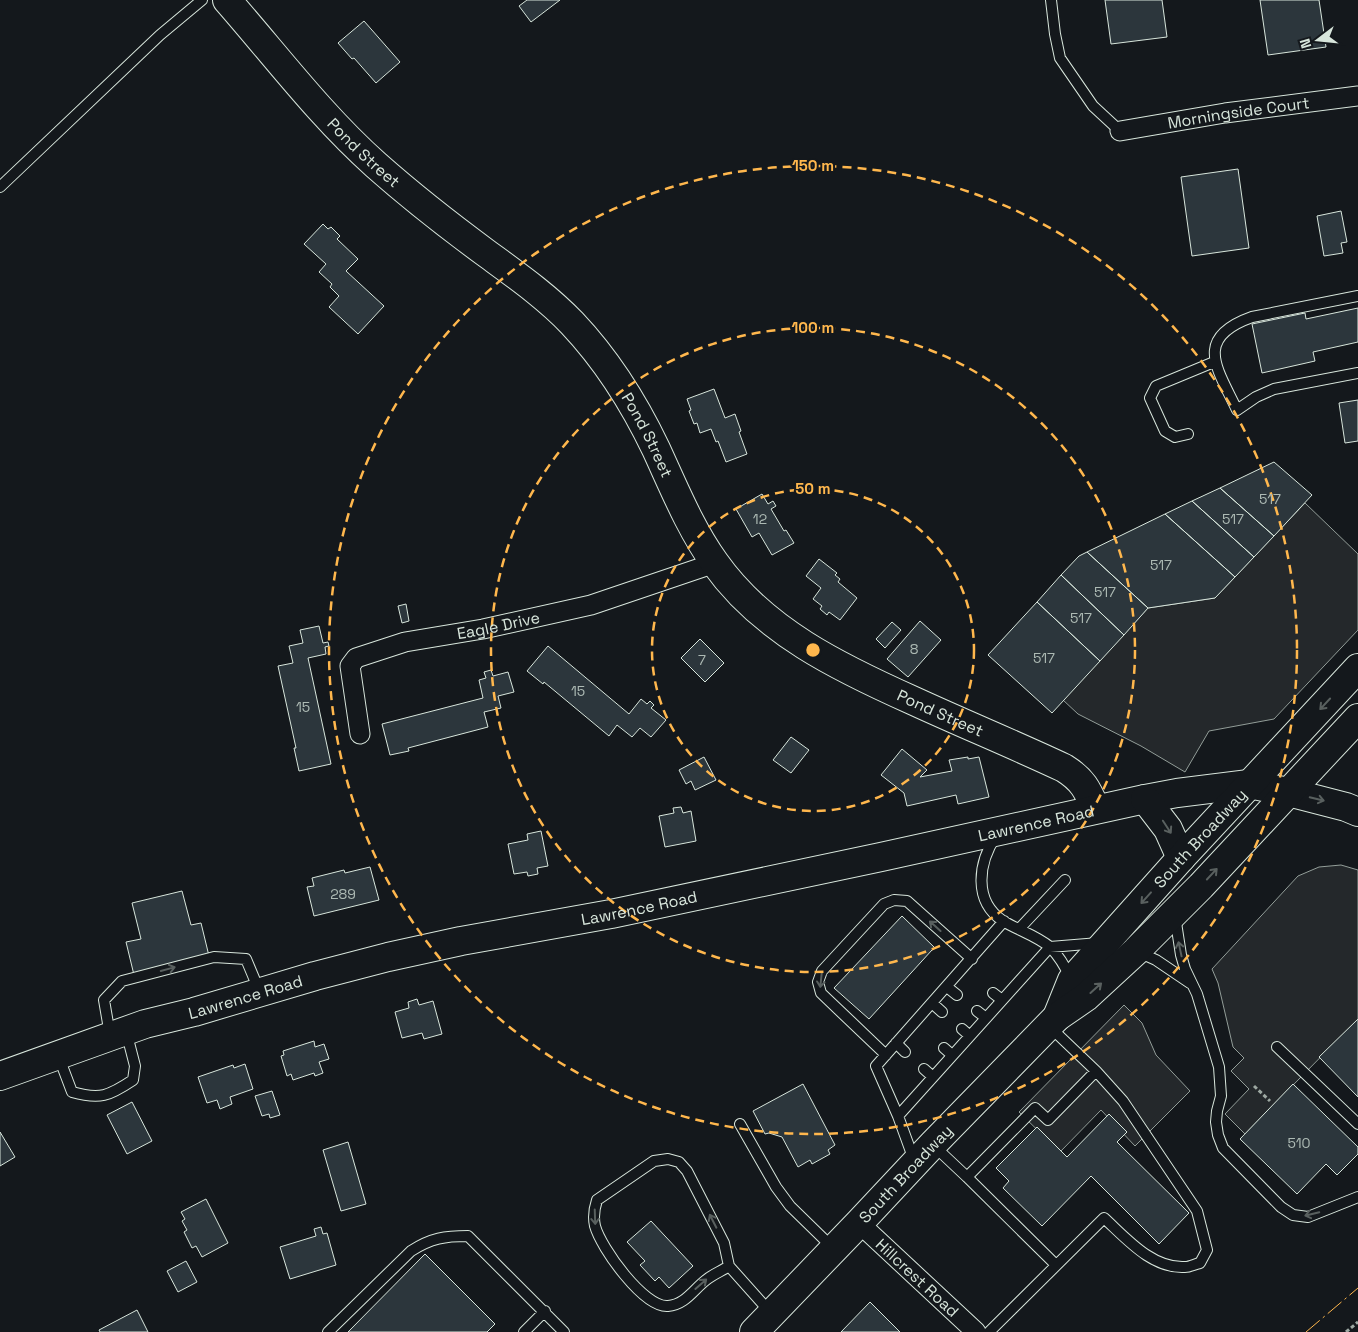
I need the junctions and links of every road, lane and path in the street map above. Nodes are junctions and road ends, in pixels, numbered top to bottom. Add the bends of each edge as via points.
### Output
1 (202, 0) edge
2 (227, 0) edge
3 (1051, 0) edge
4 (1358, 96) edge
5 (1120, 131) joint
6 (0, 188) edge
7 (1358, 296) edge
8 (1214, 362) junction
9 (1358, 373) edge
10 (1188, 434) dead end
11 (715, 563) junction
12 (1358, 668) edge
13 (1358, 718) edge
14 (360, 734) dead end
15 (1249, 784) junction
16 (1288, 792) junction
17 (1145, 799) junction
18 (1352, 806) edge
19 (1096, 809) junction
20 (1000, 830) junction
21 (1181, 858) junction
22 (1065, 880) dead end
23 (1174, 913) junction
24 (1004, 921) junction
25 (1019, 929) junction
26 (1106, 942) junction
27 (1050, 947) junction
28 (1136, 952) junction
29 (972, 959) junction
30 (964, 968) junction
31 (972, 975) dead end
32 (1072, 980) junction
33 (1191, 984) junction
34 (947, 986) junction
35 (259, 992) junction
36 (993, 993) dead end
37 (956, 994) dead end
38 (1002, 1000) junction
39 (932, 1003) junction
40 (976, 1011) dead end
41 (942, 1012) dead end
42 (986, 1018) junction
43 (1053, 1021) junction
44 (915, 1022) junction
45 (924, 1030) dead end
46 (118, 1034) junction
47 (896, 1043) junction
48 (1276, 1047) dead end
49 (944, 1048) dead end
50 (905, 1052) dead end
51 (58, 1054) junction
52 (886, 1055) junction
53 (952, 1055) junction
54 (924, 1069) dead end
55 (1096, 1071) junction
56 (0, 1076) edge
57 (933, 1077) junction
58 (1254, 1086) dead end
59 (1270, 1101) dead end
60 (898, 1116) junction
61 (740, 1124) dead end
62 (1358, 1124) edge
63 (924, 1154) junction
64 (967, 1177) junction
65 (1358, 1198) edge
66 (859, 1223) junction
67 (834, 1249) junction
68 (1056, 1265) junction
69 (729, 1266) junction
70 (545, 1311) junction
71 (1358, 1322) edge
72 (763, 1323) edge
73 (971, 1330) edge
74 (328, 1332) edge
75 (524, 1332) edge
76 (564, 1332) edge
77 (989, 1332) edge
78 (1346, 1332) edge

1 - 6 lane via 160,35
2 - 11 street, Pond Street via 339,129 433,213 535,289 571,322 604,360 631,401 696,534
3 - 5 lane via 1060,58 1093,106
4 - 5 street, Morningside Court
7 - 8 lane via 1235,323 1221,334
8 - 9 lane via 1237,410 1256,396 1274,389
8 - 10 lane via 1156,386 1150,398 1164,431 1175,437
11 - 14 street, Eagle Drive via 591,605 405,642 356,658 350,666
11 - 19 street, Pond Street via 737,592 798,641 865,679 1064,768 1085,785
12 -> 15 street, South Broadway
13 - 16 street, South Broadway
15 - 16 street, Lawrence Road
15 - 17 street, Lawrence Road
15 - 21 street, South Broadway
16 -> 18 street, Lawrence Road
23 -> 16 street, South Broadway
17 - 19 street, Lawrence Road
17 -> 21 street via 1168,829
19 - 20 street, Lawrence Road
20 - 24 lane via 984,858 981,893 988,907
20 - 35 street, Lawrence Road via 611,914 415,951
21 -> 26 street, South Broadway
22 - 25 lane
23 - 28 street, South Broadway
33 -> 23 lane via 1180,955
24 - 25 lane
24 - 29 lane
25 - 27 lane
26 - 27 lane
26 - 32 street, South Broadway
27 - 32 lane
27 - 38 lane
28 - 33 lane via 1156,960
43 -> 28 street, South Broadway via 1086,997
29 - 30 lane
29 -> 52 lane via 907,901 894,900 884,904 822,971 818,982 821,993
30 - 31 lane
30 - 34 lane
32 - 43 street, South Broadway
65 -> 33 lane via 1308,1217 1293,1216 1223,1148 1216,1122 1221,1096 1219,1067
34 - 37 lane
34 - 39 lane
35 - 46 street, Lawrence Road
46 -> 35 lane via 104,1000 122,981 214,957 246,959
36 - 38 lane
38 - 42 lane
39 - 41 lane
39 - 44 lane
40 - 42 lane
42 - 53 lane via 966,1032
43 - 55 lane
43 - 63 street, South Broadway
44 - 45 lane
44 - 47 lane
46 - 51 street, Lawrence Road
46 - 51 lane via 135,1066 133,1080 114,1093 90,1097 72,1092
47 - 50 lane
47 - 52 lane
48 - 62 lane
49 - 53 lane
51 - 56 street, Lawrence Road
52 - 60 lane via 876,1066
53 - 57 lane
54 - 57 lane
55 - 64 lane via 1048,1120 1034,1108
55 - 68 lane via 1123,1101 1197,1211 1207,1250 1200,1263 1186,1267 1170,1266 1146,1255 1104,1218
57 - 60 lane
58 - 59 path
60 - 63 lane
61 - 67 lane via 790,1206
63 - 64 lane
63 - 66 street, South Broadway
64 - 68 lane
66 - 67 street, South Broadway
66 - 73 street, Hillcrest Road
67 - 72 street, South Broadway
68 - 77 lane
69 -> 69 lane via 724,1242 687,1171 679,1162 668,1159 654,1161 597,1200 595,1226 604,1247 646,1297 658,1304 680,1303 706,1279
69 - 72 lane
70 - 74 lane via 468,1236 446,1236 411,1251
70 - 75 lane
70 - 76 lane
71 - 78 path

